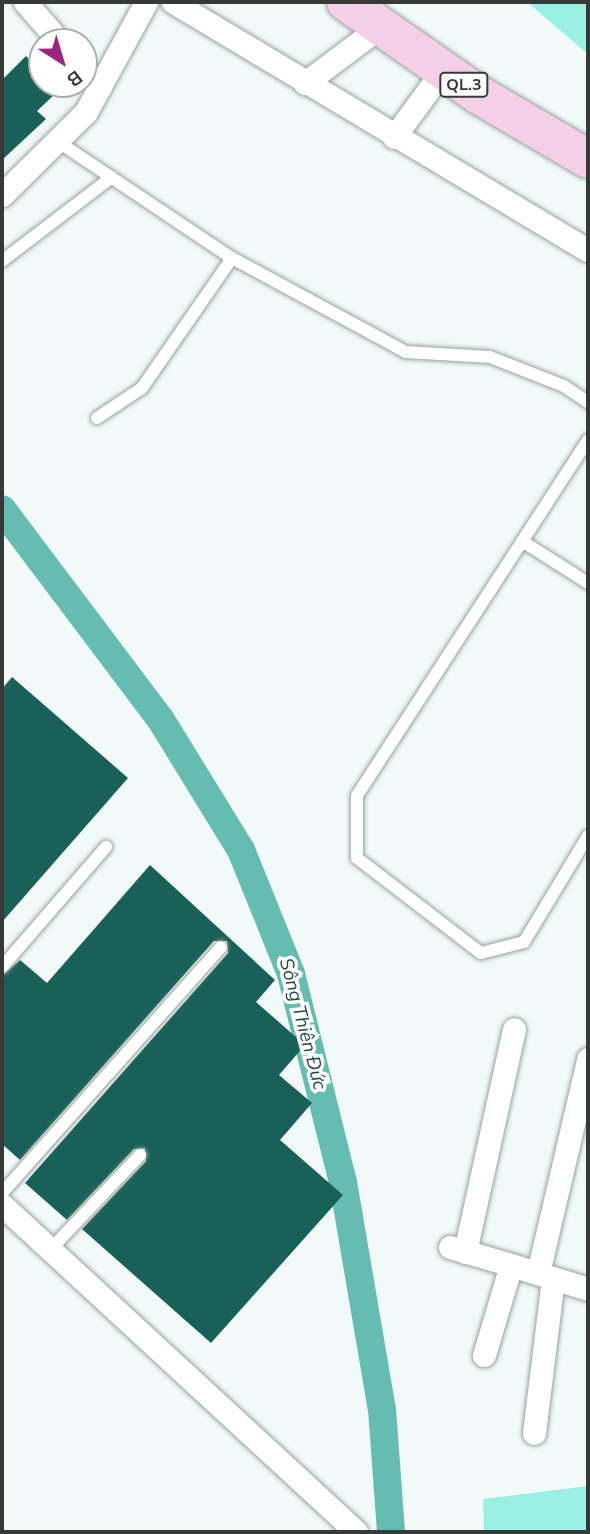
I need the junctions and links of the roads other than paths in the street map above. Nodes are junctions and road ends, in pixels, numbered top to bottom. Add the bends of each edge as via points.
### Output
1 (25, 2) edge
2 (146, 2) edge
3 (173, 2) edge
4 (346, 2) edge
5 (381, 26) junction
6 (48, 28) edge
7 (443, 70) junction
8 (305, 83) junction
9 (98, 85) edge
10 (100, 87) junction
11 (394, 137) junction
12 (60, 143) junction
13 (588, 159) edge
14 (113, 177) junction
15 (2, 195) edge
16 (588, 250) edge
17 (232, 258) junction
18 (2, 261) edge
19 (588, 402) edge
20 (97, 418) dead end
21 (588, 440) edge
22 (522, 541) junction
23 (588, 583) edge
24 (588, 836) edge
25 (106, 846) dead end
26 (221, 947) dead end
27 (2, 967) edge
28 (514, 1029) dead end
29 (588, 1059) edge
30 (140, 1155) dead end
31 (2, 1193) edge
32 (2, 1205) edge
33 (50, 1250) junction
34 (511, 1265) junction
35 (546, 1276) junction
36 (588, 1289) edge
37 (484, 1355) dead end
38 (534, 1433) dead end
39 (356, 1532) edge

1 - 6 street
2 - 10 street
3 - 8 street
4 - 5 highway, QL.3
5 - 7 highway, QL.3
5 - 8 street
7 - 11 street
7 - 13 highway, QL.3
8 - 11 street
9 - 10 street
10 - 12 street
11 - 16 street
12 - 14 lane
12 - 15 street
14 - 17 lane
14 - 18 lane
17 - 19 lane via 406,352 490,357 564,386
17 - 20 lane via 142,388
21 - 22 lane
22 - 23 lane
22 - 24 lane via 357,796 356,858 481,953 524,942
25 - 27 lane
26 - 31 lane
28 - 34 street via 457,1250
29 - 35 street
30 - 33 lane
32 - 33 street
33 - 39 street
34 - 35 street
34 - 37 street
35 - 36 street
35 - 38 street

